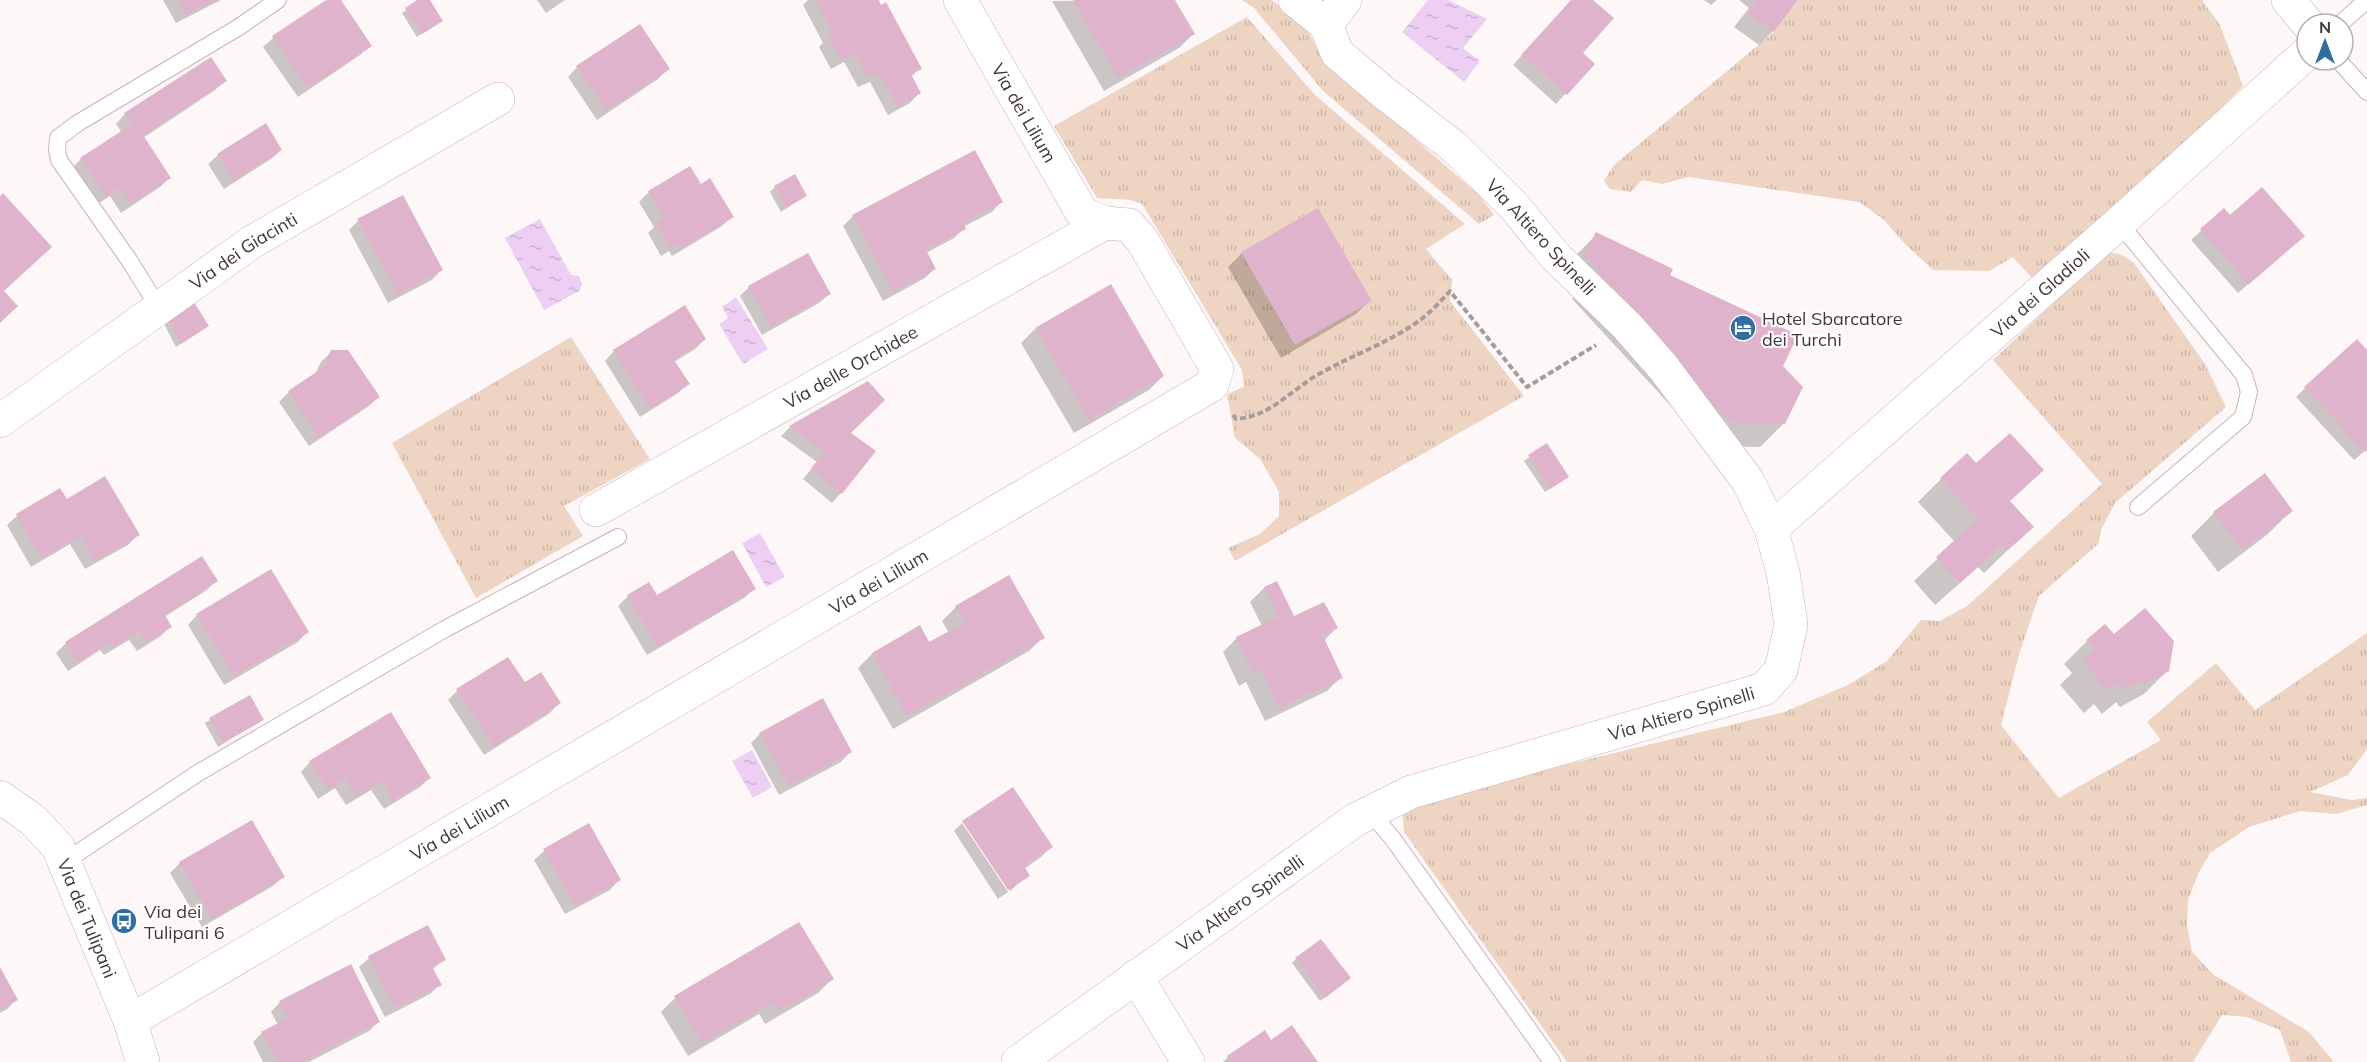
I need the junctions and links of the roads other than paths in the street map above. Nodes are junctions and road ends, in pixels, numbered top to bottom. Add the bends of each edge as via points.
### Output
1 (278, 0) edge
2 (960, 0) edge
3 (1295, 0) edge
4 (2288, 0) edge
5 (2367, 0) edge
6 (1335, 12) edge
7 (2298, 12) edge
8 (2354, 12) edge
9 (2295, 64) edge
10 (2349, 72) edge
11 (2367, 92) edge
12 (498, 99) dead end
13 (1105, 223) junction
14 (2119, 223) junction
15 (159, 308) junction
16 (0, 421) edge
17 (2138, 507) dead end
18 (596, 510) dead end
19 (1771, 530) junction
20 (618, 537) dead end
21 (0, 796) edge
22 (1370, 812) junction
23 (64, 862) junction
24 (1136, 976) junction
25 (130, 1021) junction
26 (144, 1062) edge
27 (1018, 1062) edge
28 (1188, 1062) edge
29 (1551, 1062) edge

1 - 15 lane via 58,138 59,160
2 - 13 street, Via dei Lilium via 1082,213
3 - 6 street, Via Altiero Spinelli
4 - 7 street
5 - 8 lane
6 - 19 street, Via Altiero Spinelli via 1337,53 1454,147 1513,205 1556,257 1627,326 1664,367 1748,481
9 - 14 street, Via dei Gladioli
10 - 11 lane
12 - 15 street, Via dei Giacinti via 252,242
13 - 18 street, Via delle Orchidee
13 - 25 street, Via dei Lilium via 1129,225 1143,240 1217,369 1212,385
14 - 17 lane via 2244,375 2249,392 2243,417
14 - 19 street, Via dei Gladioli
15 - 16 street, Via dei Giacinti
19 - 22 street, Via Altiero Spinelli via 1783,572 1791,625 1781,670 1764,689 1411,792
20 - 23 lane via 446,629 198,773
21 - 23 street, Via dei Tulipani via 33,820 58,848
22 - 24 street, Via Altiero Spinelli
22 - 29 lane
23 - 25 street, Via dei Tulipani
24 - 27 street, Via Altiero Spinelli
24 - 28 street
25 - 26 street, Via dei Tulipani

